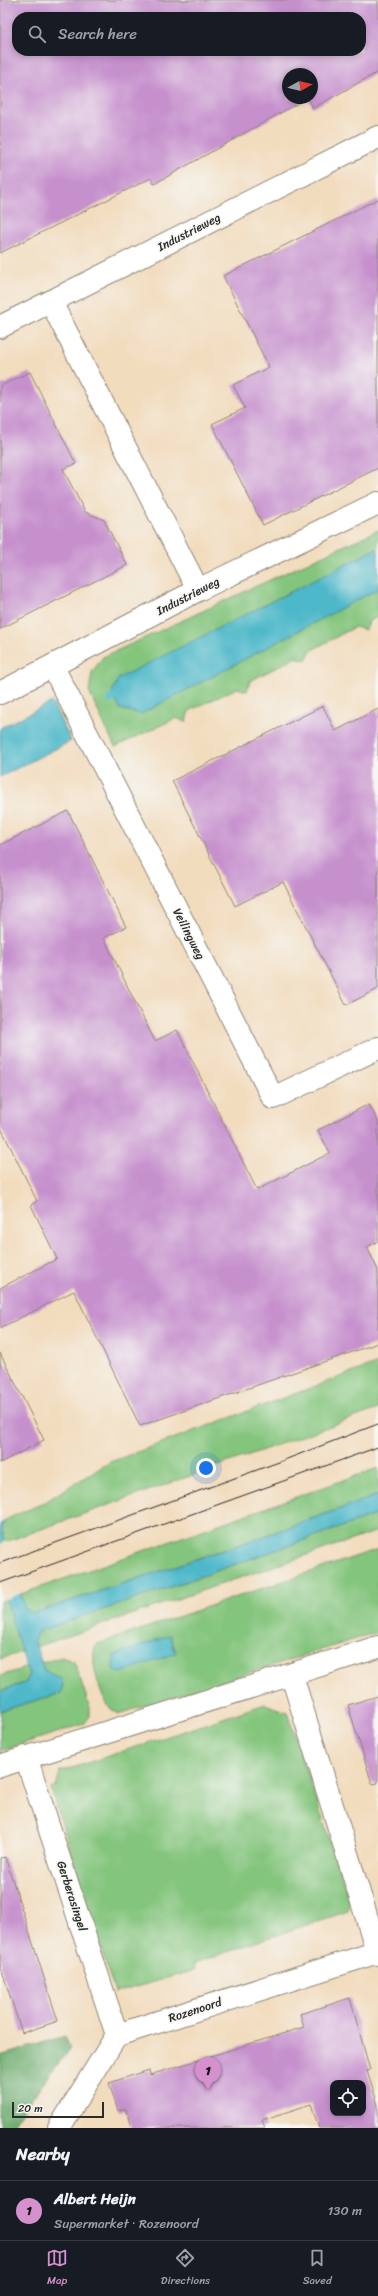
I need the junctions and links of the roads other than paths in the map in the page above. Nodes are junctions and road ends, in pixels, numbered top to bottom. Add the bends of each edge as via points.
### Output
1 (378, 137) edge
2 (51, 302) junction
3 (0, 327) edge
4 (378, 503) edge
5 (198, 590) junction
6 (53, 666) junction
7 (0, 693) edge
8 (378, 1048) edge
9 (378, 1647) edge
10 (292, 1676) junction
11 (26, 1757) junction
12 (0, 1766) edge
13 (378, 1952) edge
14 (117, 2035) junction
15 (59, 2128) edge

1 - 2 street, Industrieweg
2 - 3 street, Industrieweg
2 - 5 street
4 - 5 street, Industrieweg
5 - 6 street, Industrieweg
6 - 7 street, Industrieweg
6 - 8 street, Veilingweg via 273,1098
9 - 10 street
10 - 11 street
10 - 13 street
11 - 12 street
11 - 14 street, Gerberasingel
13 - 14 street, Rozenoord
14 - 15 street

